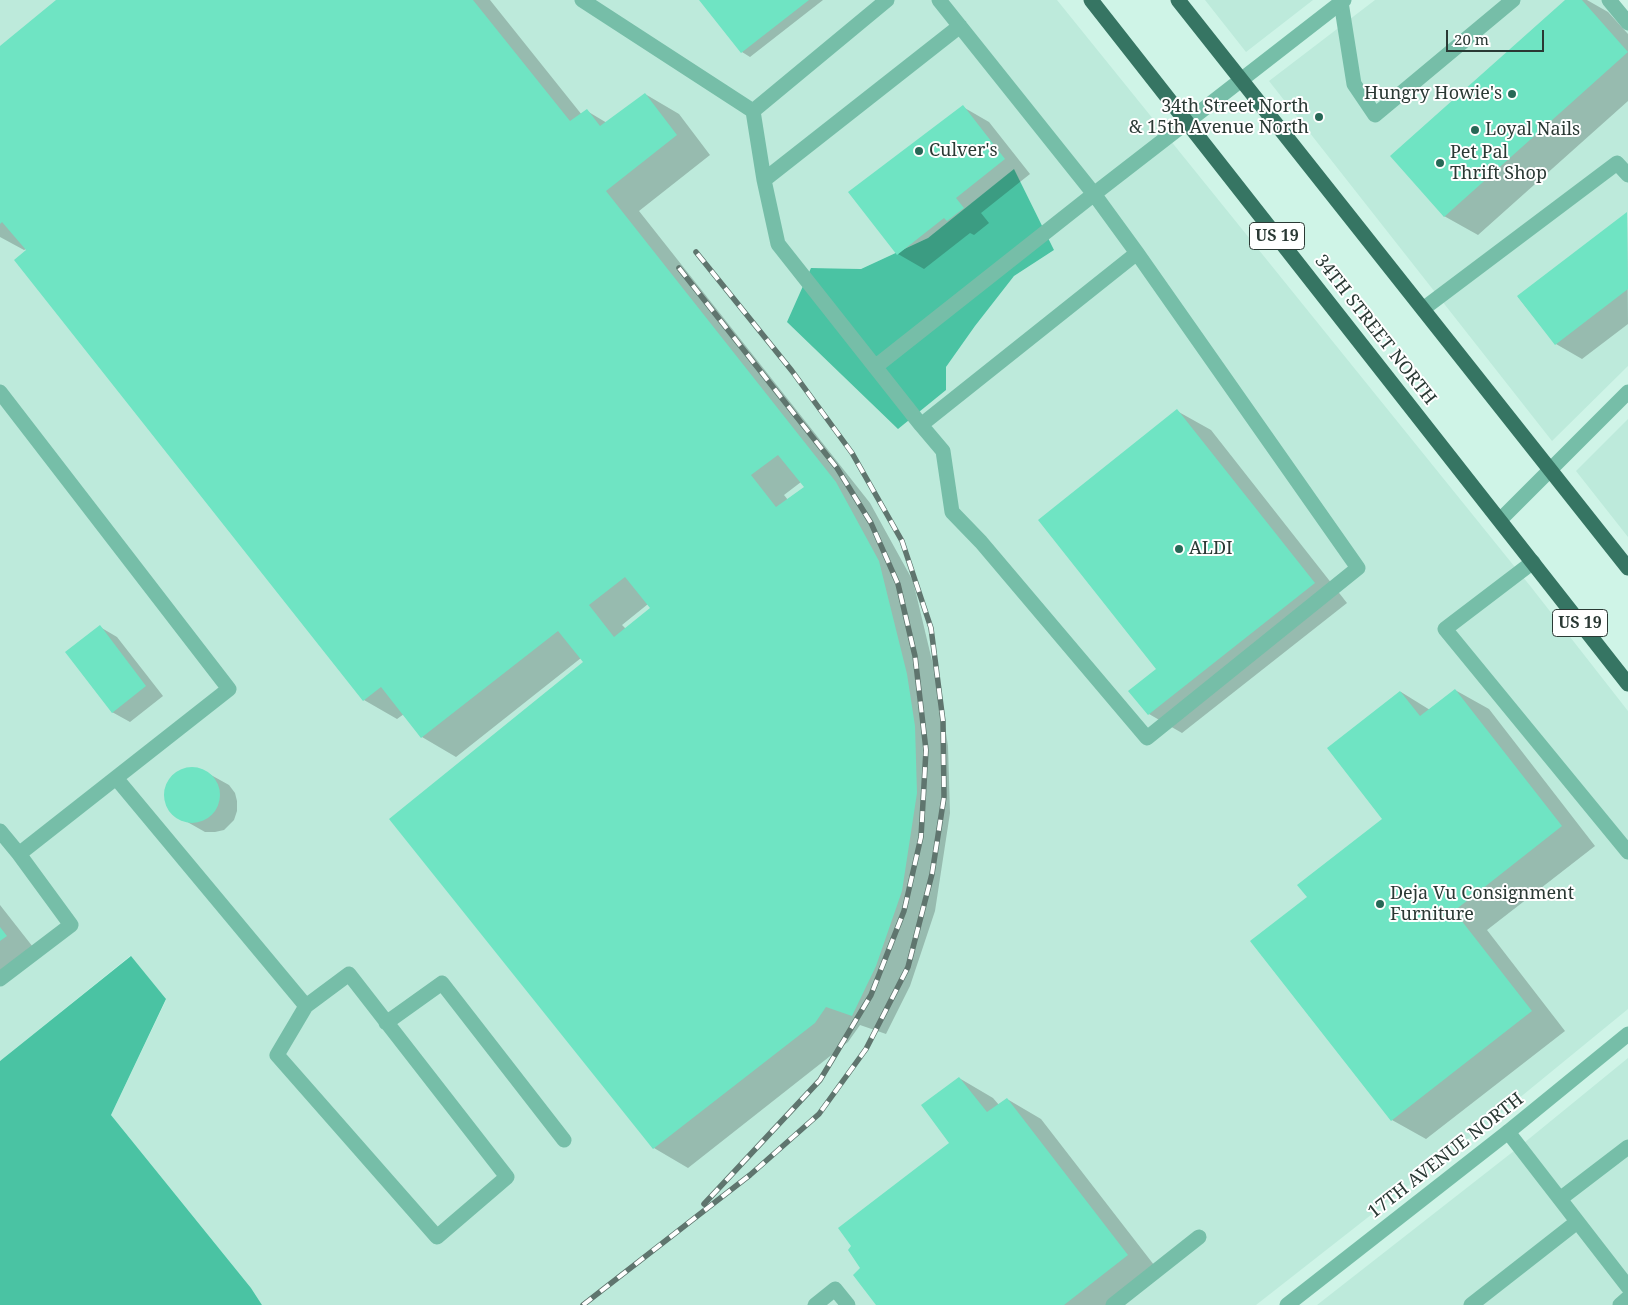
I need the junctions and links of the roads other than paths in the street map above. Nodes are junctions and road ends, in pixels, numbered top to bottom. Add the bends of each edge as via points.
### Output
1 (582, 0) edge
2 (887, 0) edge
3 (939, 0) edge
4 (1091, 0) edge
5 (1178, 0) edge
6 (1513, 0) edge
7 (1608, 0) edge
8 (1343, 1) edge
9 (1628, 23) edge
10 (960, 26) junction
11 (1241, 79) junction
12 (753, 110) junction
13 (1187, 122) junction
14 (1628, 175) edge
15 (764, 180) junction
16 (1094, 194) junction
17 (1136, 253) junction
18 (1423, 309) junction
19 (874, 367) junction
20 (0, 392) edge
21 (1628, 392) edge
22 (920, 425) junction
23 (1550, 470) junction
24 (1500, 520) junction
25 (1533, 562) junction
26 (1628, 568) edge
27 (1628, 684) edge
28 (116, 778) junction
29 (0, 831) edge
30 (1628, 852) edge
31 (19, 854) junction
32 (0, 979) edge
33 (306, 1006) junction
34 (386, 1023) junction
35 (1628, 1034) edge
36 (1508, 1132) junction
37 (564, 1140) dead end
38 (1628, 1147) edge
39 (1560, 1199) junction
40 (1577, 1222) junction
41 (1199, 1237) dead end
42 (1628, 1287) edge
43 (1628, 1298) edge
44 (815, 1305) edge
45 (848, 1305) edge
46 (1114, 1305) edge
47 (1287, 1305) edge
48 (1472, 1305) edge
49 (1620, 1305) edge

1 - 12 street
2 - 12 street
3 - 10 street
4 - 13 highway, 34TH STREET NORTH / US 19
5 - 11 highway
6 - 8 street via 1375,115 1354,84
7 - 9 street
8 - 11 street
10 - 15 street
10 - 16 street
11 - 13 street
11 - 18 highway
12 - 15 street
13 - 16 street
13 - 24 highway, 34TH STREET NORTH / US 19
14 - 18 street via 1617,163
15 - 19 street via 778,244
16 - 17 street
16 - 19 street
17 - 22 street
17 - 22 street via 1358,568 1147,738 952,512 942,451
18 - 23 highway
19 - 22 street
20 - 28 street via 229,689
21 - 23 street
23 - 24 street
23 - 26 highway
24 - 25 highway, 34TH STREET NORTH / US 19
25 - 27 highway, 34TH STREET NORTH / US 19
25 - 30 street via 1445,629
28 - 31 street
28 - 33 street
29 - 31 street
31 - 32 street via 71,925
33 - 34 street via 349,974
33 - 34 street via 277,1055 436,1237 507,1177
34 - 37 street via 442,983
35 - 36 street, 17TH AVENUE NORTH
36 - 39 street
36 - 47 street, 17TH AVENUE NORTH
38 - 39 street
39 - 40 street
40 - 42 street
40 - 48 street
41 - 46 street
43 - 49 street
44 - 45 street via 835,1289

